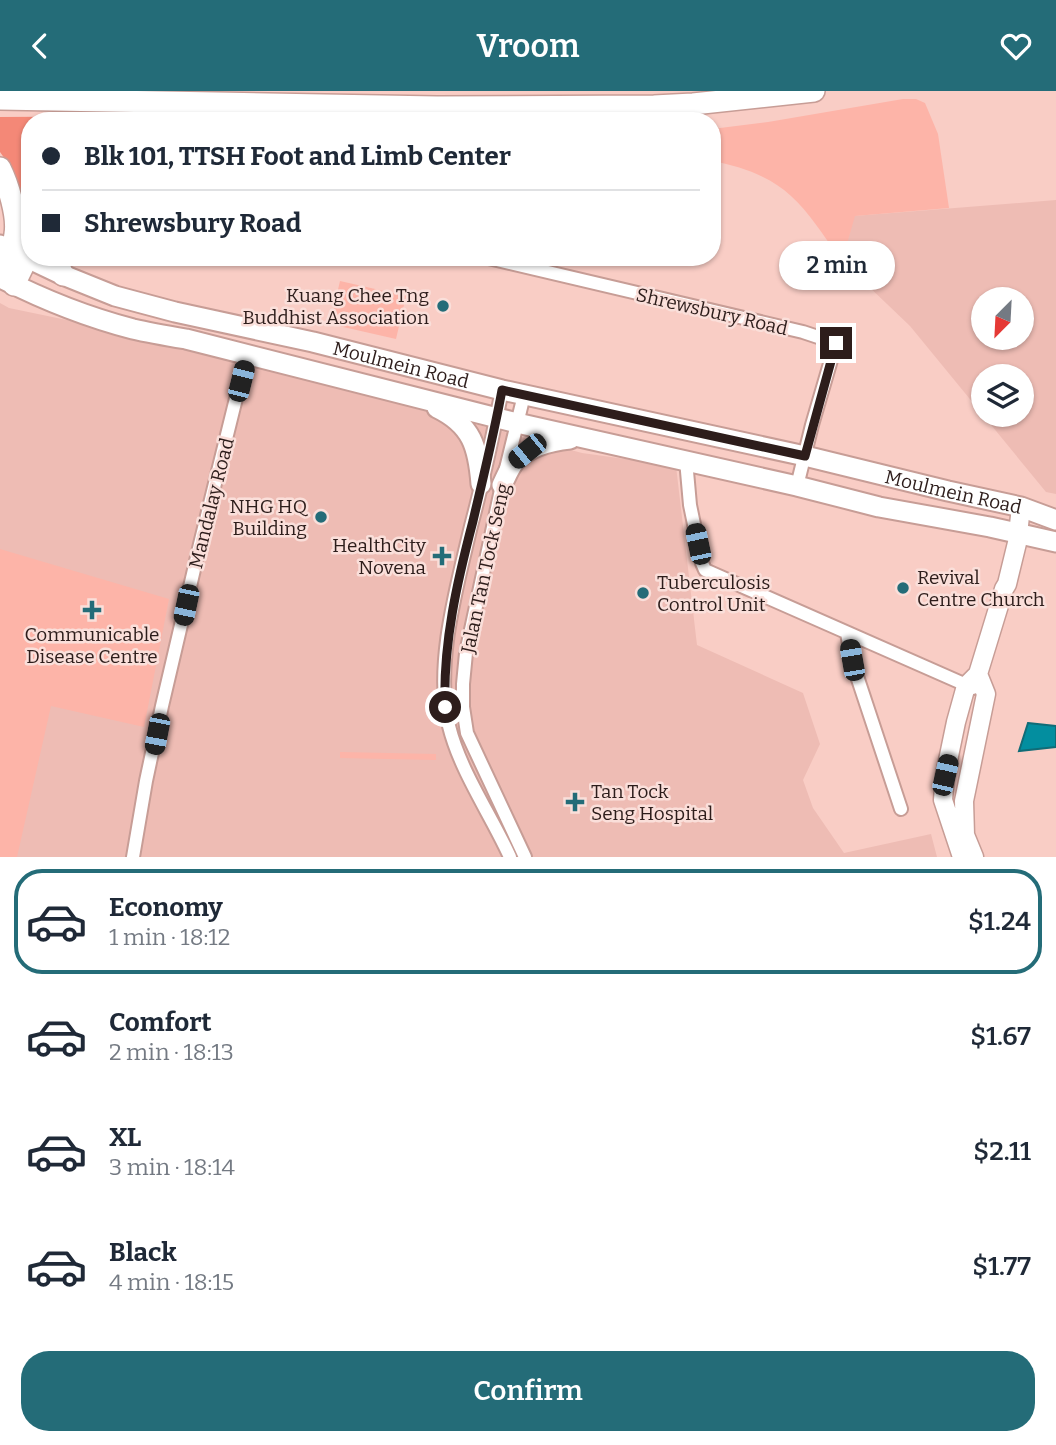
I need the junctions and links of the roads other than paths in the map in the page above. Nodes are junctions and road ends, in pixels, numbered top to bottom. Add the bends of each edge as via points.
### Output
1 (814, 91) edge
2 (0, 99) edge
3 (303, 105) junction
4 (288, 112) edge
5 (1, 169) edge
6 (0, 198) edge
7 (16, 251) edge
8 (59, 266) edge
9 (522, 266) edge
10 (5, 277) edge
11 (247, 354) junction
12 (502, 390) junction
13 (524, 395) junction
14 (412, 397) junction
15 (496, 419) junction
16 (517, 423) junction
17 (581, 437) junction
18 (805, 456) junction
19 (685, 460) junction
20 (481, 484) junction
21 (502, 485) junction
22 (797, 486) junction
23 (1021, 507) junction
24 (1056, 520) edge
25 (1012, 532) junction
26 (1056, 543) edge
27 (847, 633) junction
28 (972, 680) junction
29 (901, 809) dead end
30 (133, 857) edge
31 (510, 857) edge
32 (524, 857) edge
33 (962, 857) edge
34 (974, 857) edge

1 - 3 highway via 693,104
2 - 3 highway
3 - 4 highway
5 - 6 highway
5 - 7 highway via 11,199
7 - 10 highway
8 - 12 main road, Moulmein Road via 115,296
9 - 18 street, Shrewsbury Road via 836,343
10 - 11 main road, Moulmein Road via 63,306 135,330
11 - 14 main road, Moulmein Road
11 - 30 street, Mandalay Road via 162,706
12 - 13 main road, Moulmein Road
12 - 15 street, Jalan Tan Tock Seng
13 - 16 street, Jalan Tan Tock Seng
13 - 18 main road, Moulmein Road
14 - 15 main road, Moulmein Road
14 - 20 main road via 449,414 466,429 479,461
15 - 16 main road, Moulmein Road
15 - 20 street, Jalan Tan Tock Seng
16 - 17 main road, Moulmein Road
16 - 21 street, Jalan Tan Tock Seng
17 - 19 main road, Moulmein Road
17 - 21 main road via 527,451 514,461
18 - 22 street, Shrewsbury Road
18 - 23 main road, Moulmein Road
19 - 22 main road, Moulmein Road
19 - 27 street via 703,568
20 - 31 street, Jalan Tan Tock Seng via 450,624 445,707 460,761
21 - 32 street, Jalan Tan Tock Seng via 466,653 463,707 471,743
22 - 25 main road, Moulmein Road
23 - 24 main road, Moulmein Road
23 - 25 street
25 - 26 main road, Moulmein Road
25 - 28 street via 1007,584
27 - 28 street
27 - 29 street
28 - 33 street via 956,722 943,800
28 - 34 street via 986,694 964,801 965,835

